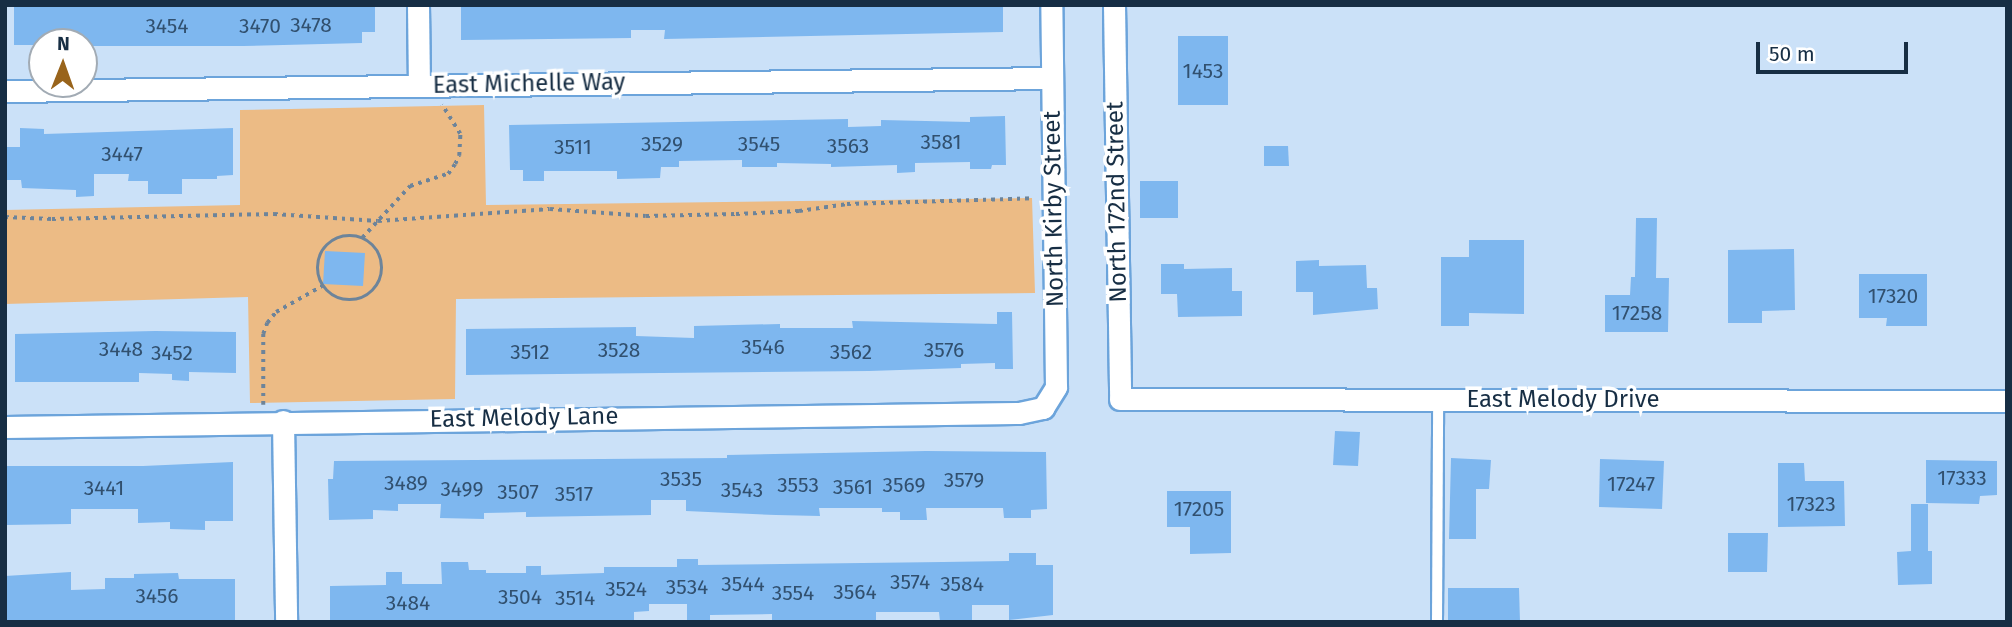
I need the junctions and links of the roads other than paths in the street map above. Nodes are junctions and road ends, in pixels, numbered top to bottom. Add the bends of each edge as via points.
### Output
1 (418, 5) edge
2 (1051, 5) edge
3 (1114, 5) edge
4 (1052, 78) junction
5 (430, 85) junction
6 (5, 91) edge
7 (1120, 399) joint
8 (1438, 400) junction
9 (2007, 401) edge
10 (1043, 408) joint
11 (273, 421) junction
12 (5, 426) edge
13 (286, 622) edge
14 (1437, 622) edge

1 - 5 street
2 - 4 street, North Kirby Street
3 - 7 street, North 172nd Street
4 - 5 street, East Michelle Way
4 - 10 street, North Kirby Street via 1056,387
5 - 6 street, East Michelle Way
7 - 8 street, East Melody Drive
8 - 9 street, East Melody Drive
8 - 14 lane
10 - 11 street, East Melody Lane via 1019,413
11 - 12 street, East Melody Lane
11 - 13 street

